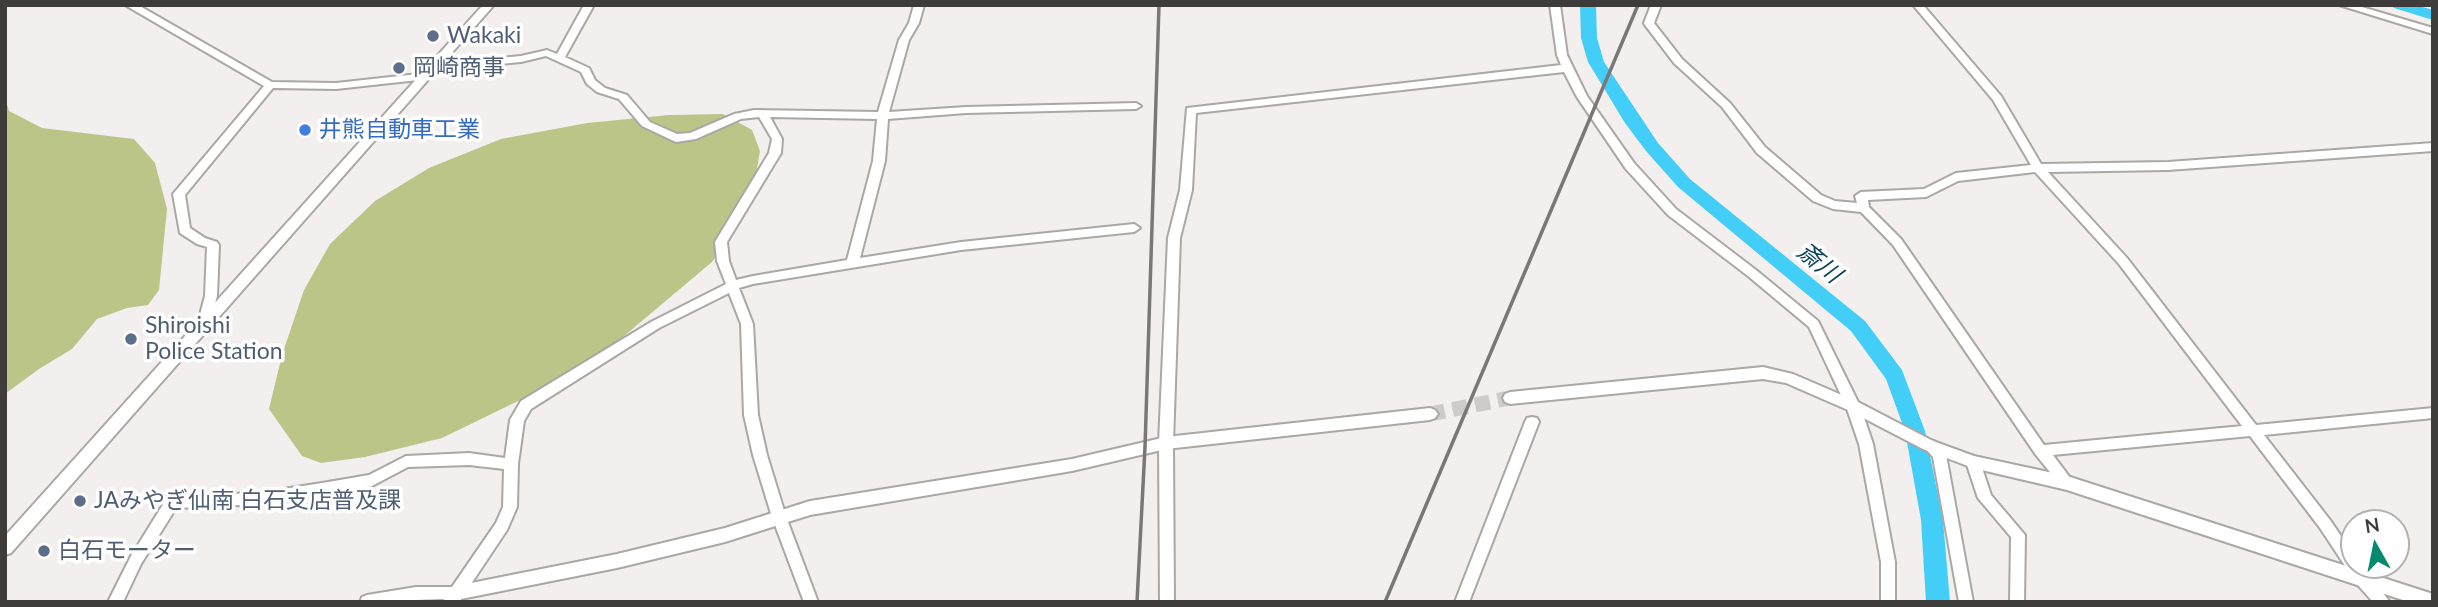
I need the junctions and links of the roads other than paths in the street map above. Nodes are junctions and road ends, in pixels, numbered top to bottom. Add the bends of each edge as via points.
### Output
1 (130, 5) edge
2 (489, 5) edge
3 (589, 5) edge
4 (919, 5) edge
5 (1555, 5) edge
6 (1656, 5) edge
7 (1918, 5) edge
8 (2344, 5) edge
9 (2433, 31) edge
10 (559, 60) junction
11 (1567, 68) junction
12 (431, 71) junction
13 (270, 85) junction
14 (1136, 106) dead end
15 (763, 114) junction
16 (883, 114) junction
17 (2433, 147) edge
18 (2038, 168) junction
19 (1864, 208) junction
20 (1134, 228) dead end
21 (852, 265) junction
22 (732, 286) junction
23 (202, 327) junction
24 (1510, 398) tunnel mouth
25 (1858, 409) junction
26 (2433, 413) edge
27 (1430, 414) tunnel mouth
28 (1532, 422) dead end
29 (2252, 430) junction
30 (1166, 443) junction
31 (1928, 445) junction
32 (2041, 451) junction
33 (1973, 462) junction
34 (511, 464) junction
35 (2067, 483) junction
36 (779, 517) junction
37 (2340, 546) edge
38 (5, 548) edge
39 (2340, 572) edge
40 (2362, 579) joint
41 (453, 598) edge
42 (115, 602) edge
43 (367, 602) edge
44 (811, 602) edge
45 (1167, 602) edge
46 (1462, 602) edge
47 (1888, 602) edge
48 (1966, 602) edge
49 (2017, 602) edge
50 (2384, 602) edge
51 (2433, 602) edge

1 - 13 street
2 - 12 street
3 - 10 street
4 - 16 street
5 - 11 street
6 - 19 street via 1649,23 1678,61 1726,105 1761,150 1817,198 1833,205
7 - 18 street via 1997,98
8 - 9 street
10 - 12 street via 547,53
10 - 15 street via 585,70 591,82 623,97 646,124 667,136 692,136 738,116
11 - 25 street via 1622,156 1672,212 1814,324
11 - 30 street via 1191,110 1186,190 1174,238
12 - 13 street via 336,86
12 - 23 street
13 - 23 street via 179,194 184,230 214,245 211,296
14 - 16 street
15 - 16 street
15 - 22 street via 777,139 775,153 721,242
16 - 21 street via 875,177
17 - 18 street via 2168,166
18 - 19 street via 1956,177 1926,192 1861,196
18 - 29 street via 2123,261
19 - 32 street via 1897,242
20 - 21 street via 961,246
21 - 22 street
22 - 34 street via 655,325 526,404 517,420
22 - 36 street via 747,324 751,415
23 - 38 street
24 - 25 street via 1763,373 1788,378
25 - 31 street
25 - 47 street via 1888,562
26 - 29 street
27 - 30 street
28 - 46 street
29 - 32 street
29 - 37 street
30 - 36 street via 1072,465
30 - 45 street
31 - 33 street
31 - 48 street via 1939,455
32 - 35 street
33 - 35 street
33 - 49 street via 1985,498 2018,535
34 - 41 street via 510,507 502,526
34 - 42 street via 470,459 406,462 372,480 322,489 264,498 172,502
35 - 39 street
36 - 41 street via 725,535
36 - 44 street
40 - 50 street
40 - 51 street
41 - 43 street via 416,593

